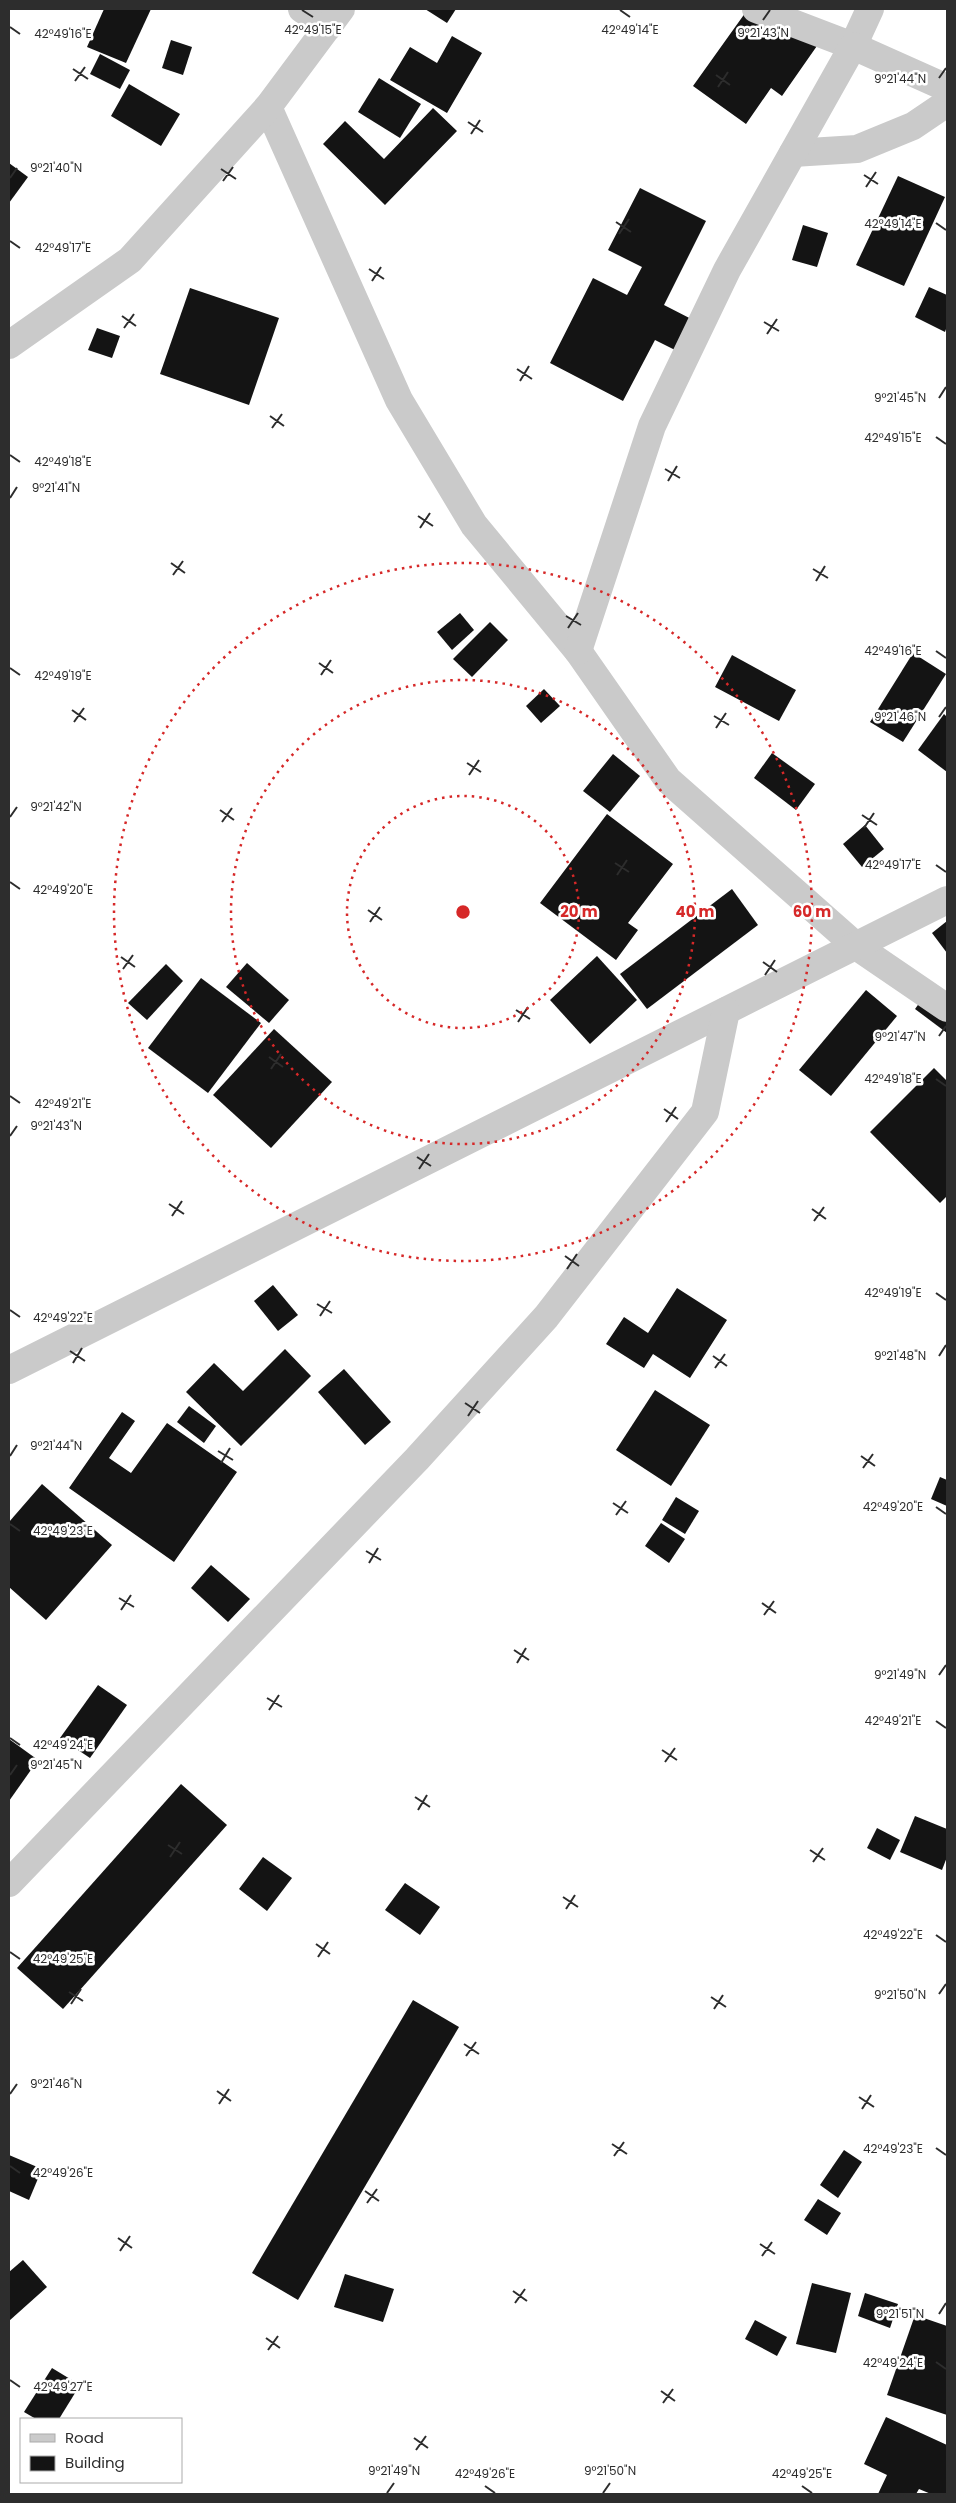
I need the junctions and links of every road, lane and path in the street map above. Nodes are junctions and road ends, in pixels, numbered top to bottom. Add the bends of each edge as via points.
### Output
1 (302, 9) edge
2 (756, 9) edge
3 (870, 9) edge
4 (335, 18) edge
5 (853, 46) junction
6 (947, 88) edge
7 (947, 103) edge
8 (268, 106) junction
9 (793, 152) junction
10 (9, 345) edge
11 (578, 651) junction
12 (947, 900) edge
13 (856, 946) junction
14 (947, 1008) edge
15 (726, 1011) junction
16 (9, 1370) edge
17 (9, 1883) edge

1 - 4 street
2 - 5 street
3 - 5 street
4 - 8 street
5 - 6 street
5 - 9 street
7 - 9 street via 913,126 857,149
8 - 10 street via 130,260
8 - 11 street via 399,400 474,525
9 - 11 street via 727,270 652,426
11 - 13 street via 668,780
12 - 13 street
13 - 14 street
13 - 15 street
15 - 16 street
15 - 17 street via 705,1112 546,1317 417,1459

